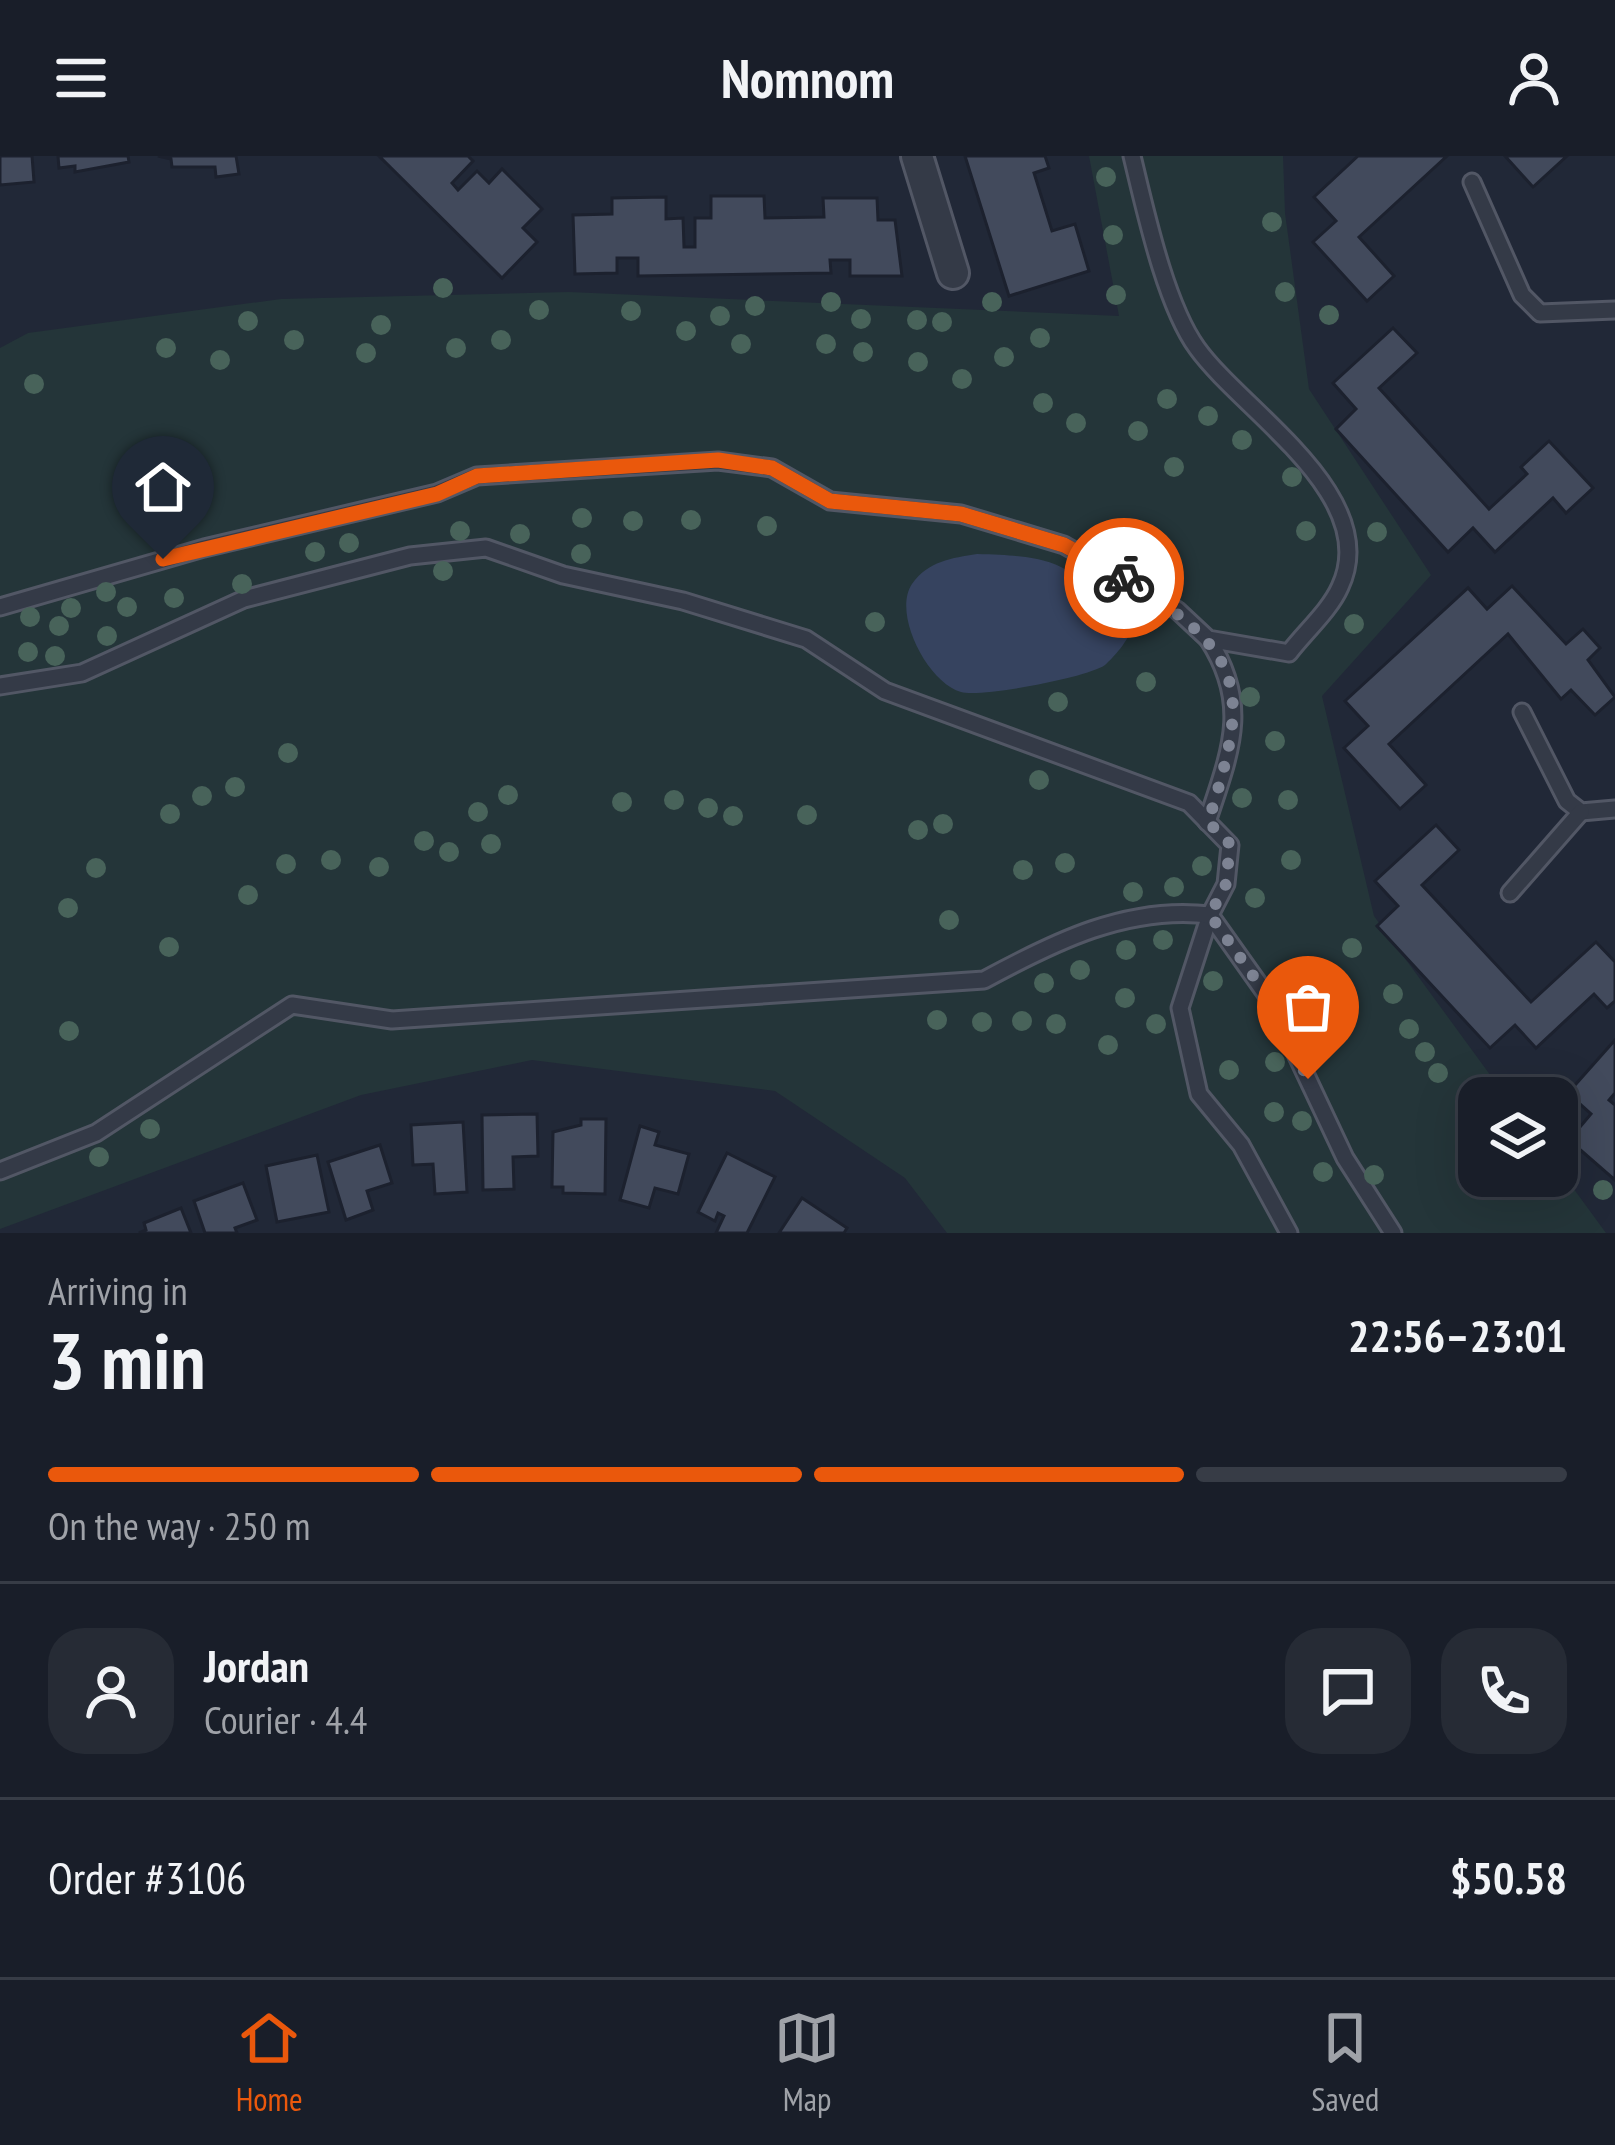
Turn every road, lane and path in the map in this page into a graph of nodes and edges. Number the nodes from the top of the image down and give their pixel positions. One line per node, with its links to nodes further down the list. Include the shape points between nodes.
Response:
1 (917, 156): 4 (street)
2 (1132, 156): 7 (lane, via 1151,236 1196,347 1314,472 1350,536 1341,587 1289,653)
3 (1472, 182): 5 (lane, via 1522,295 1540,313)
4 (953, 273)
5 (1615, 310)
6 (0, 607): 7 (lane, via 204,548 437,494 477,476 718,460 772,468 830,501 961,514 1064,545 1177,610)
7 (1208, 638): 12 (lane, via 1229,670 1235,724)
8 (0, 686): 12 (lane, via 82,673 244,598 410,556 486,548 806,639 885,691 1109,770 1189,803)
9 (1522, 712): 11 (lane, via 1567,801)
10 (1615, 809): 11 (lane)
11 (1581, 812): 13 (lane)
12 (1208, 822): 14 (lane, via 1230,844 1226,884)
13 (1510, 893)
14 (1210, 915): 15 (lane, via 1172,910 1064,937 984,980 392,1020 292,1006 96,1132); 16 (lane, via 1180,1008 1199,1094 1241,1145); 17 (lane, via 1271,1001 1345,1158)
15 (0, 1171)
16 (1289, 1233)
17 (1393, 1233)

